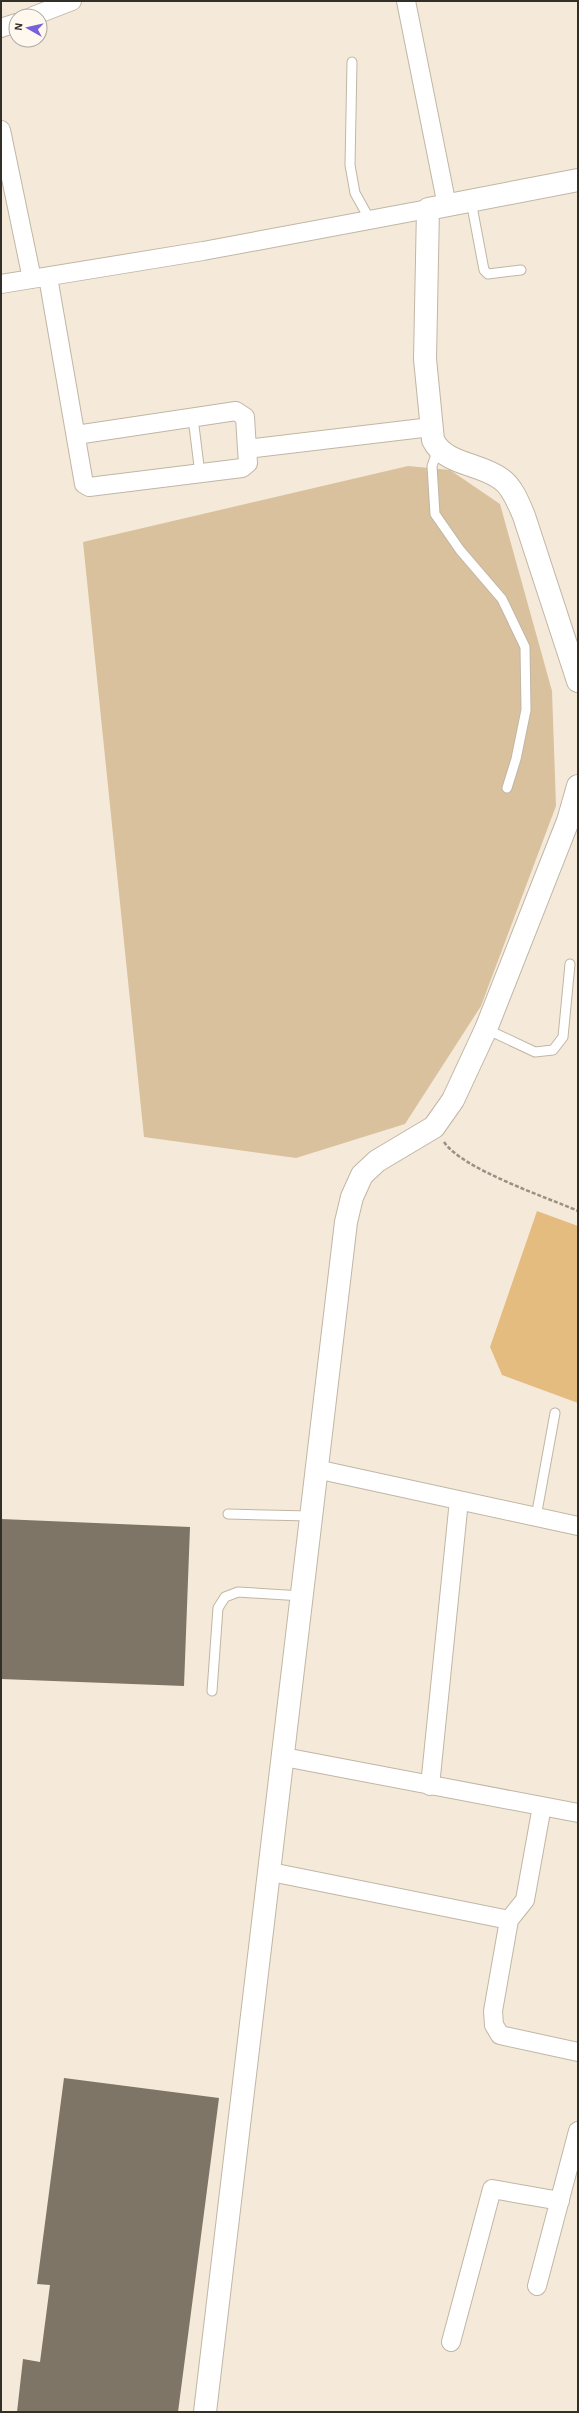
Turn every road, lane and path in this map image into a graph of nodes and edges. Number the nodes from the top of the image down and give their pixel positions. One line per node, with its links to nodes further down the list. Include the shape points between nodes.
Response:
1 (72, 1): 3 (street)
2 (406, 1): 8 (street)
3 (48, 10)
4 (352, 62): 9 (lane, via 350,170 355,193)
5 (1, 130): 11 (street)
6 (578, 180): 7 (street)
7 (471, 201): 8 (street); 10 (lane, via 484,270 488,274)
8 (438, 208): 9 (street); 14 (street, via 425,359)
9 (370, 220): 11 (street)
10 (521, 270)
11 (40, 278): 12 (street); 15 (street)
12 (1, 284)
13 (193, 418): 15 (street); 17 (street, via 236,411 241,413 245,417); 18 (lane)
14 (430, 426): 16 (street); 17 (street)
15 (76, 435): 18 (street, via 84,484 89,487)
16 (438, 449): 19 (street, via 502,479 514,494 524,516); 21 (lane, via 432,466 435,514 460,550 502,600 525,647 526,710)
17 (247, 450): 18 (street, via 248,463 242,468)
18 (200, 474)
19 (578, 681)
20 (578, 786): 23 (street, via 568,821)
21 (507, 788)
22 (570, 964): 23 (lane, via 563,1037 553,1050 535,1052)
23 (486, 1029): 24 (street, via 454,1100)
24 (434, 1127): 25 (path, via 449,1149 473,1166); 27 (street, via 377,1161 362,1175 352,1197 346,1222)
25 (578, 1211)
26 (555, 1412): 31 (lane)
27 (316, 1469): 28 (street); 30 (street)
28 (459, 1500): 31 (street); 36 (street)
29 (228, 1514): 30 (lane)
30 (310, 1516): 33 (street)
31 (536, 1517): 32 (street)
32 (578, 1526)
33 (302, 1596): 34 (lane, via 238,1592 225,1597 218,1608); 35 (street)
34 (212, 1691)
35 (284, 1757): 36 (street); 39 (street)
36 (430, 1786): 37 (street)
37 (542, 1806): 38 (street); 40 (street, via 525,1900)
38 (578, 1813)
39 (271, 1872): 40 (street); 46 (street)
40 (509, 1920): 41 (street, via 493,2011 494,2025 500,2035)
41 (578, 2052)
42 (578, 2131): 43 (street)
43 (560, 2201): 44 (street); 45 (street, via 492,2189)
44 (537, 2286)
45 (451, 2342)
46 (205, 2412)

